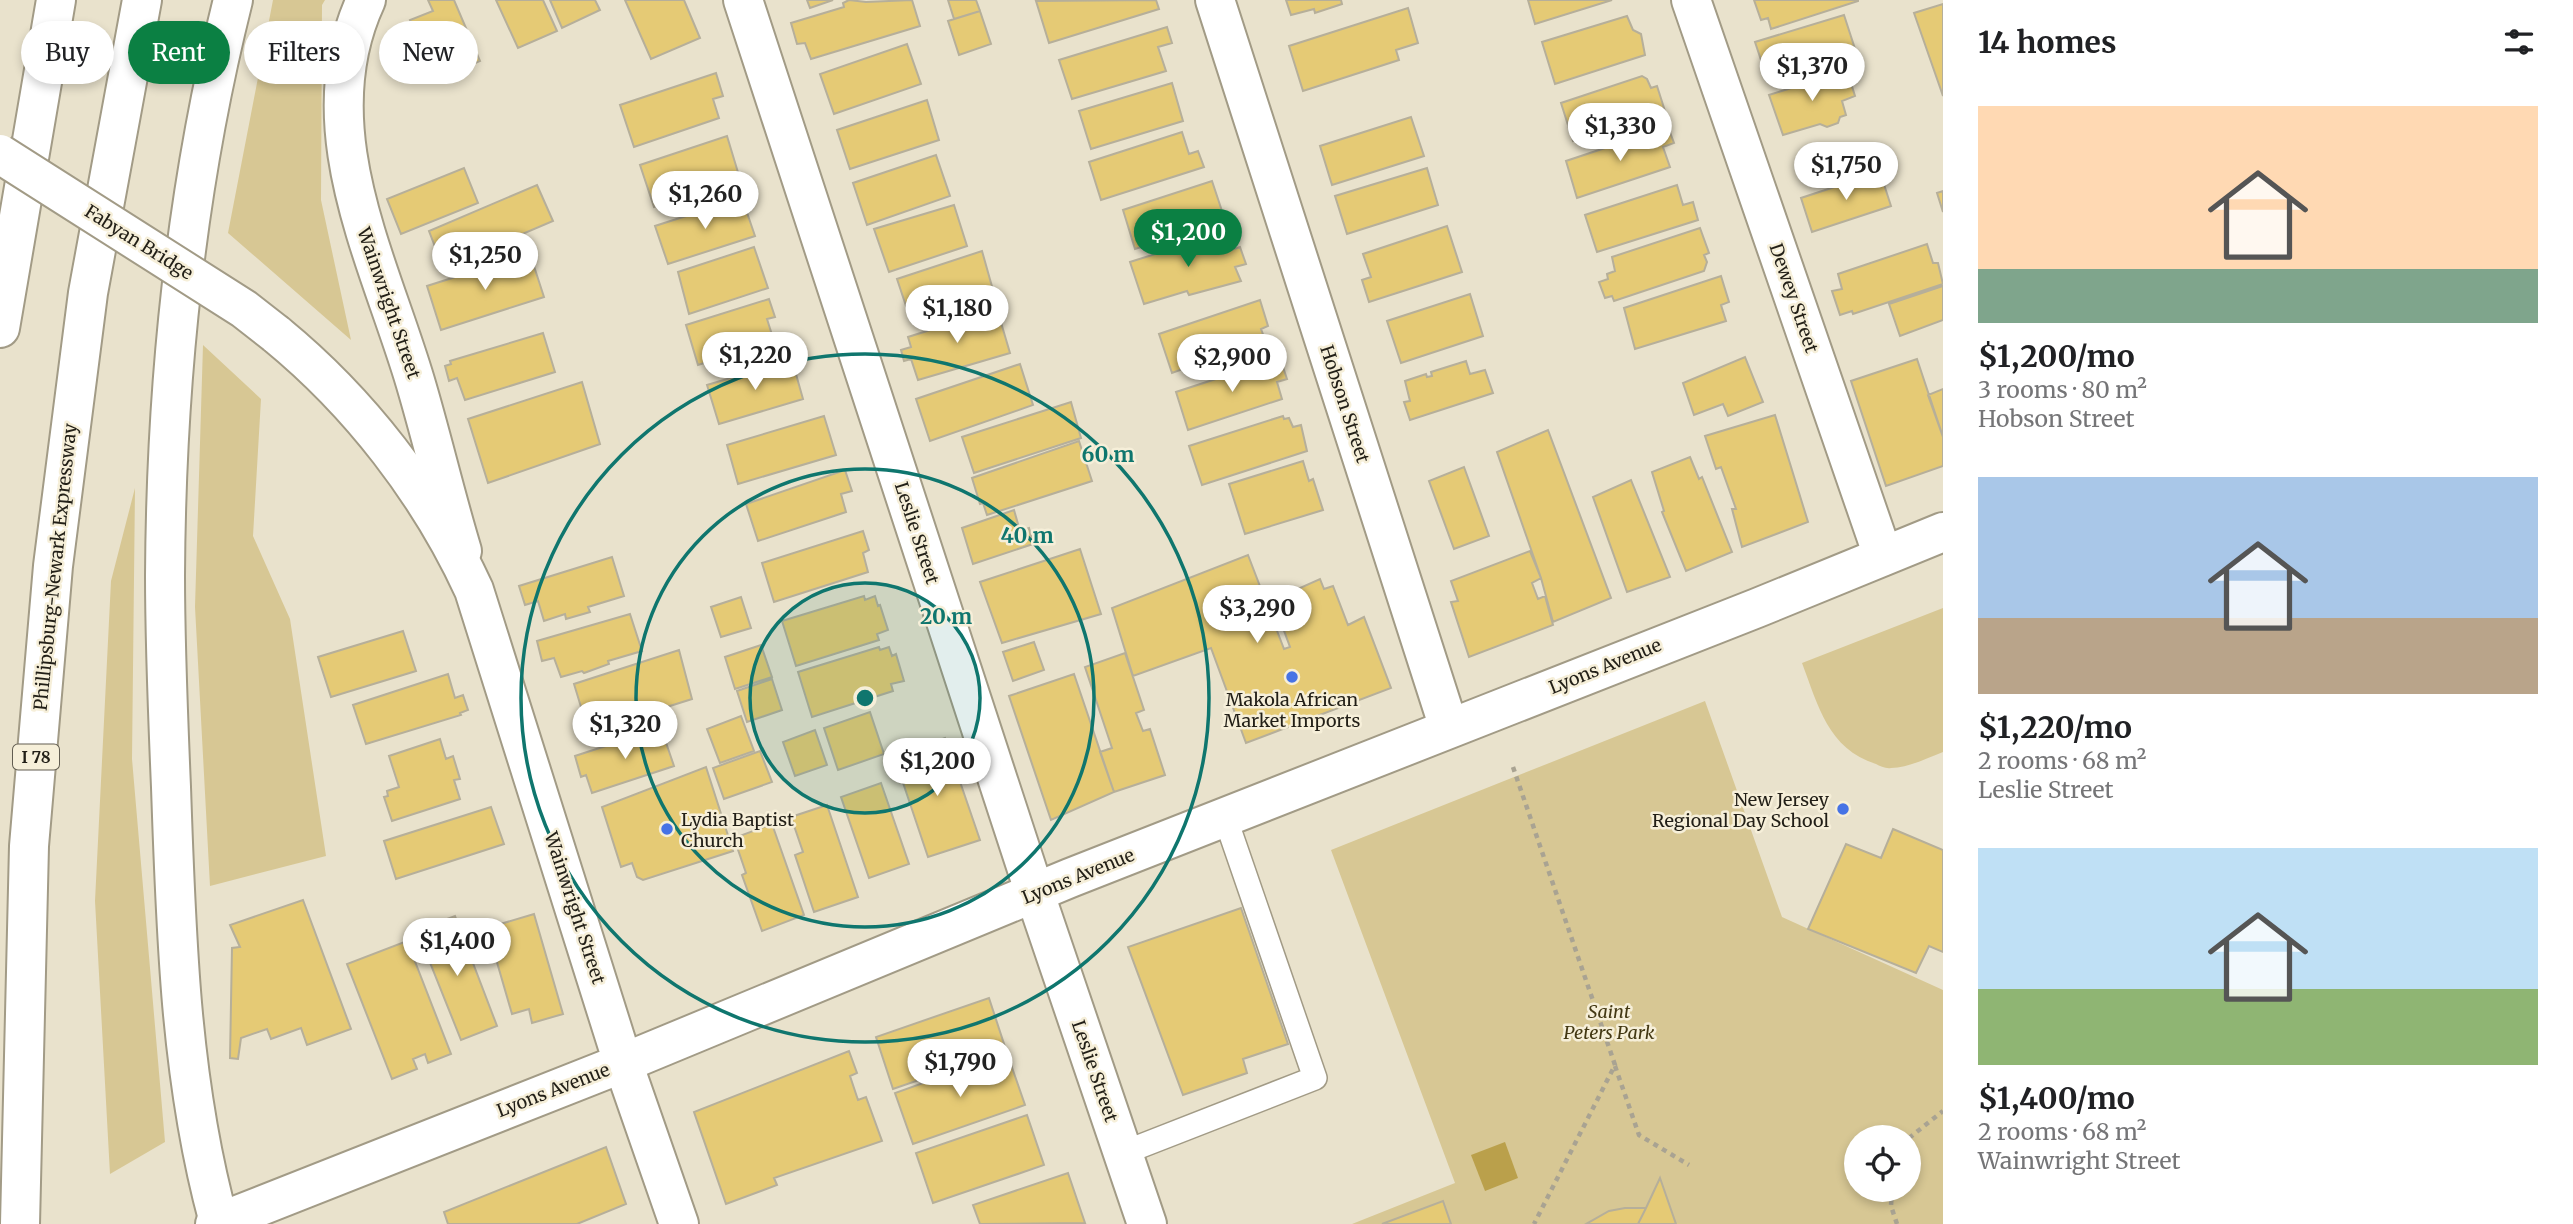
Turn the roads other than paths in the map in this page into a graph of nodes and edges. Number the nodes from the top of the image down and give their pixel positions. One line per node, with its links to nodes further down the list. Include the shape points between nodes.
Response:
1 (56, 0): 9 (main road)
2 (142, 0): 20 (main road, Phillipsburg-Newark Expressway / I 78, via 88,293 53,566 29,846)
3 (233, 0): 19 (main road, via 209,112 186,259 171,411 165,573 172,841 188,1065)
4 (743, 0): 16 (main road, Leslie Street)
5 (1215, 0): 14 (main road, Hobson Street)
6 (1691, 0): 12 (main road, Dewey Street)
7 (363, 6): 13 (main road, Wainwright Street, via 352,40 345,94 352,186 415,380)
8 (0, 154): 10 (main road, Fabyan Bridge, bridge, via 244,309)
9 (0, 328)
10 (275, 334): 13 (main road, Wainwright Street, via 323,377 380,440 424,500)
11 (1943, 532): 12 (main road, Lyons Avenue)
12 (1883, 556): 14 (main road, Lyons Avenue)
13 (474, 590): 17 (main road, Wainwright Street)
14 (1449, 728): 15 (main road, Lyons Avenue)
15 (1225, 817): 16 (main road, Lyons Avenue); 18 (lane, via 1315,1078)
16 (1035, 892): 17 (main road, Lyons Avenue); 18 (main road, Leslie Street)
17 (623, 1063): 19 (main road, Lyons Avenue); 21 (main road, Wainwright Street)
18 (1123, 1153): 22 (main road, Leslie Street)
19 (218, 1223)
20 (20, 1224)
21 (679, 1224)
22 (1147, 1224)

